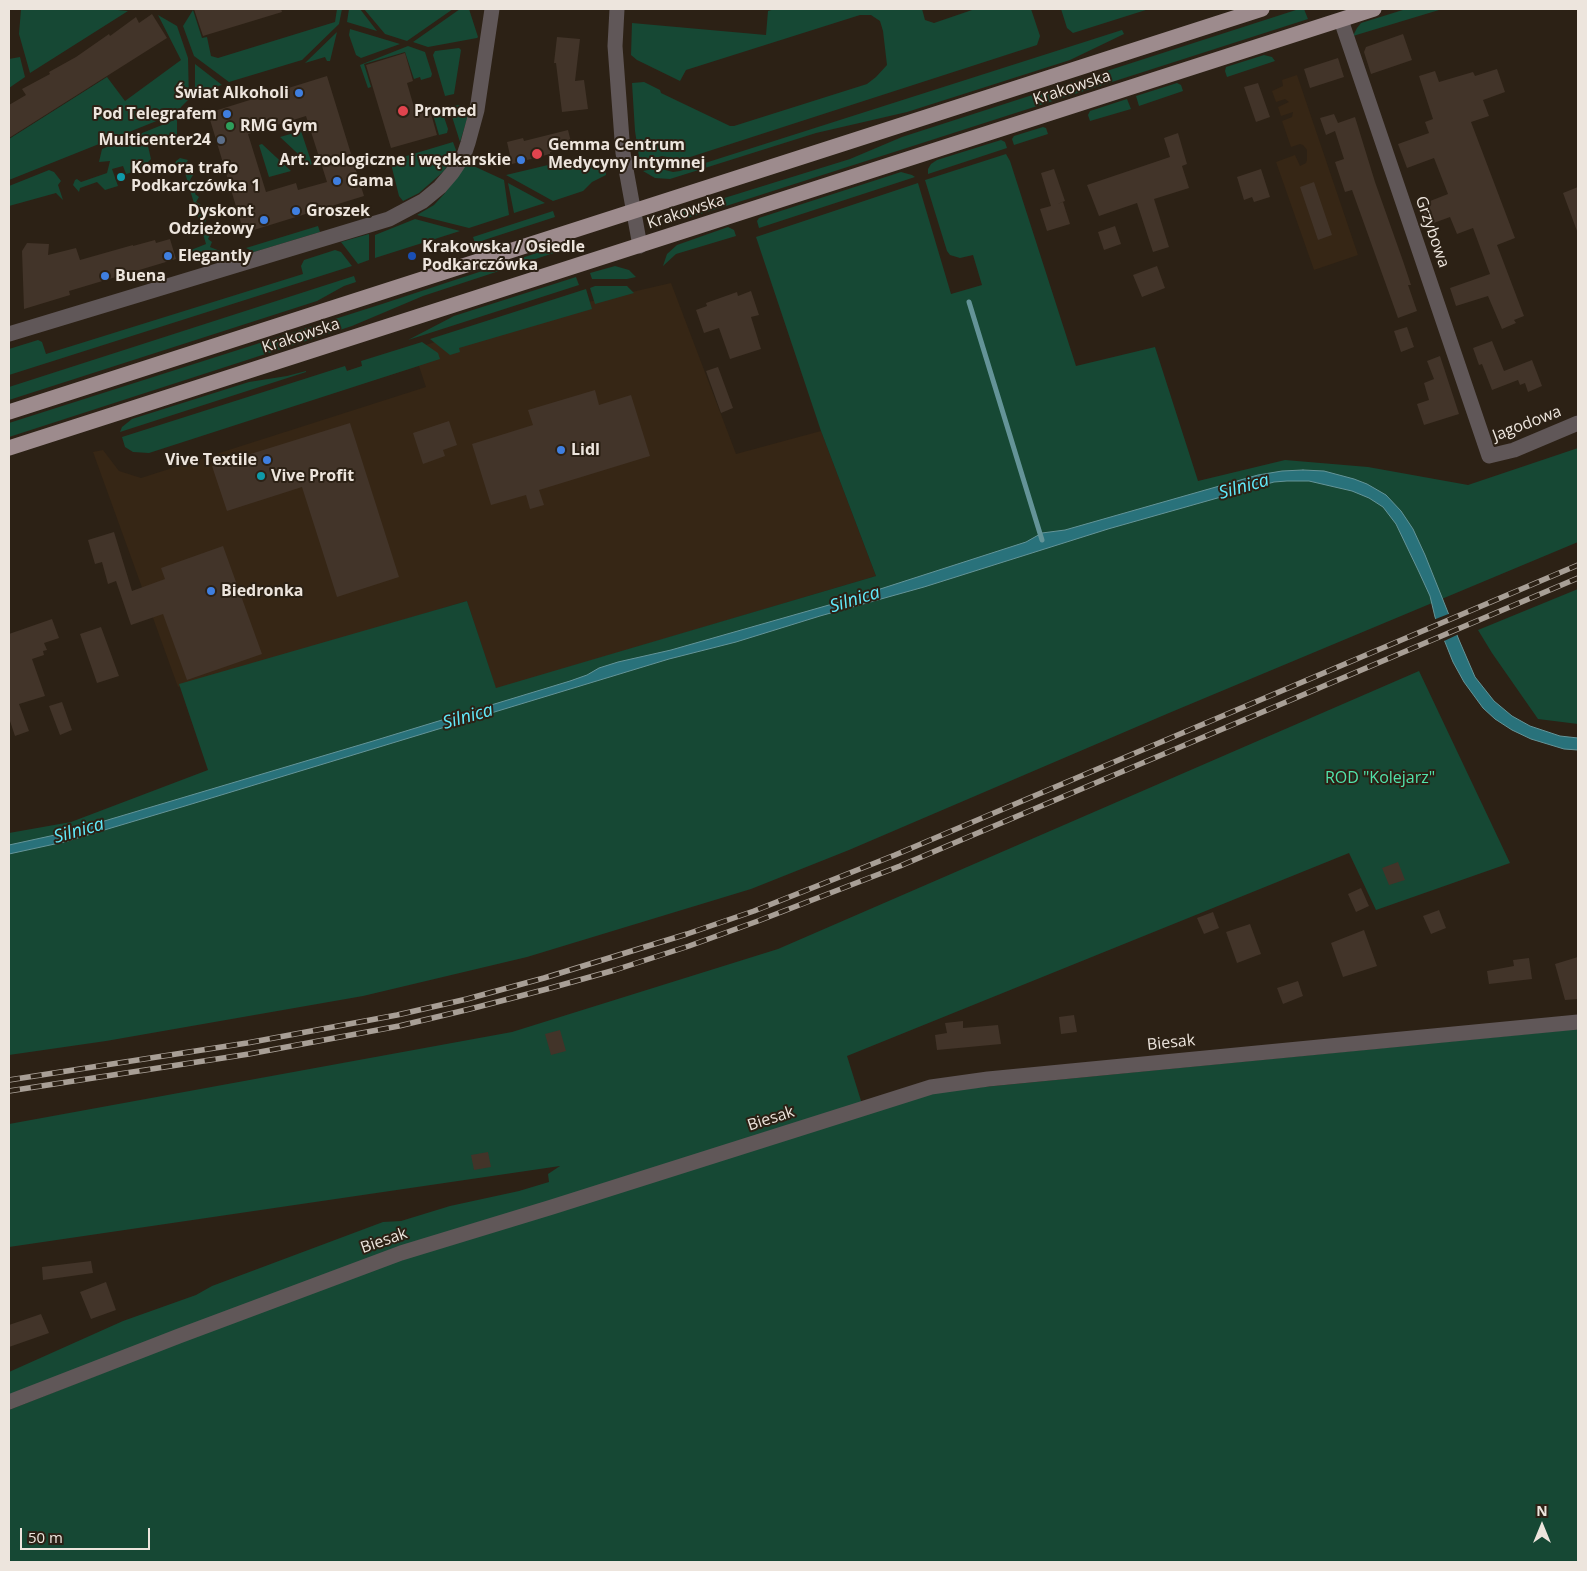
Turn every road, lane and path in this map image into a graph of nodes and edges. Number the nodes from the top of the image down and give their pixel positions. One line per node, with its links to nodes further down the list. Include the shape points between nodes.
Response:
1 (492, 9): 8 (street, via 477,110 464,155 440,187 423,201 389,219)
2 (617, 9): 6 (street, via 618,94 624,167)
3 (1262, 9): 6 (main road, Krakowska)
4 (1374, 9): 5 (main road, Krakowska)
5 (1341, 20): 7 (main road, Krakowska); 12 (street, Grzybowa)
6 (633, 210): 7 (street); 9 (main road, Krakowska)
7 (640, 246): 11 (main road, Krakowska)
8 (9, 334)
9 (9, 412)
10 (1578, 423): 12 (street, Jagodowa, via 1514,450)
11 (9, 448)
12 (1489, 456)
13 (1578, 1022): 14 (street, Biesak, via 931,1087 401,1253)
14 (9, 1402)

